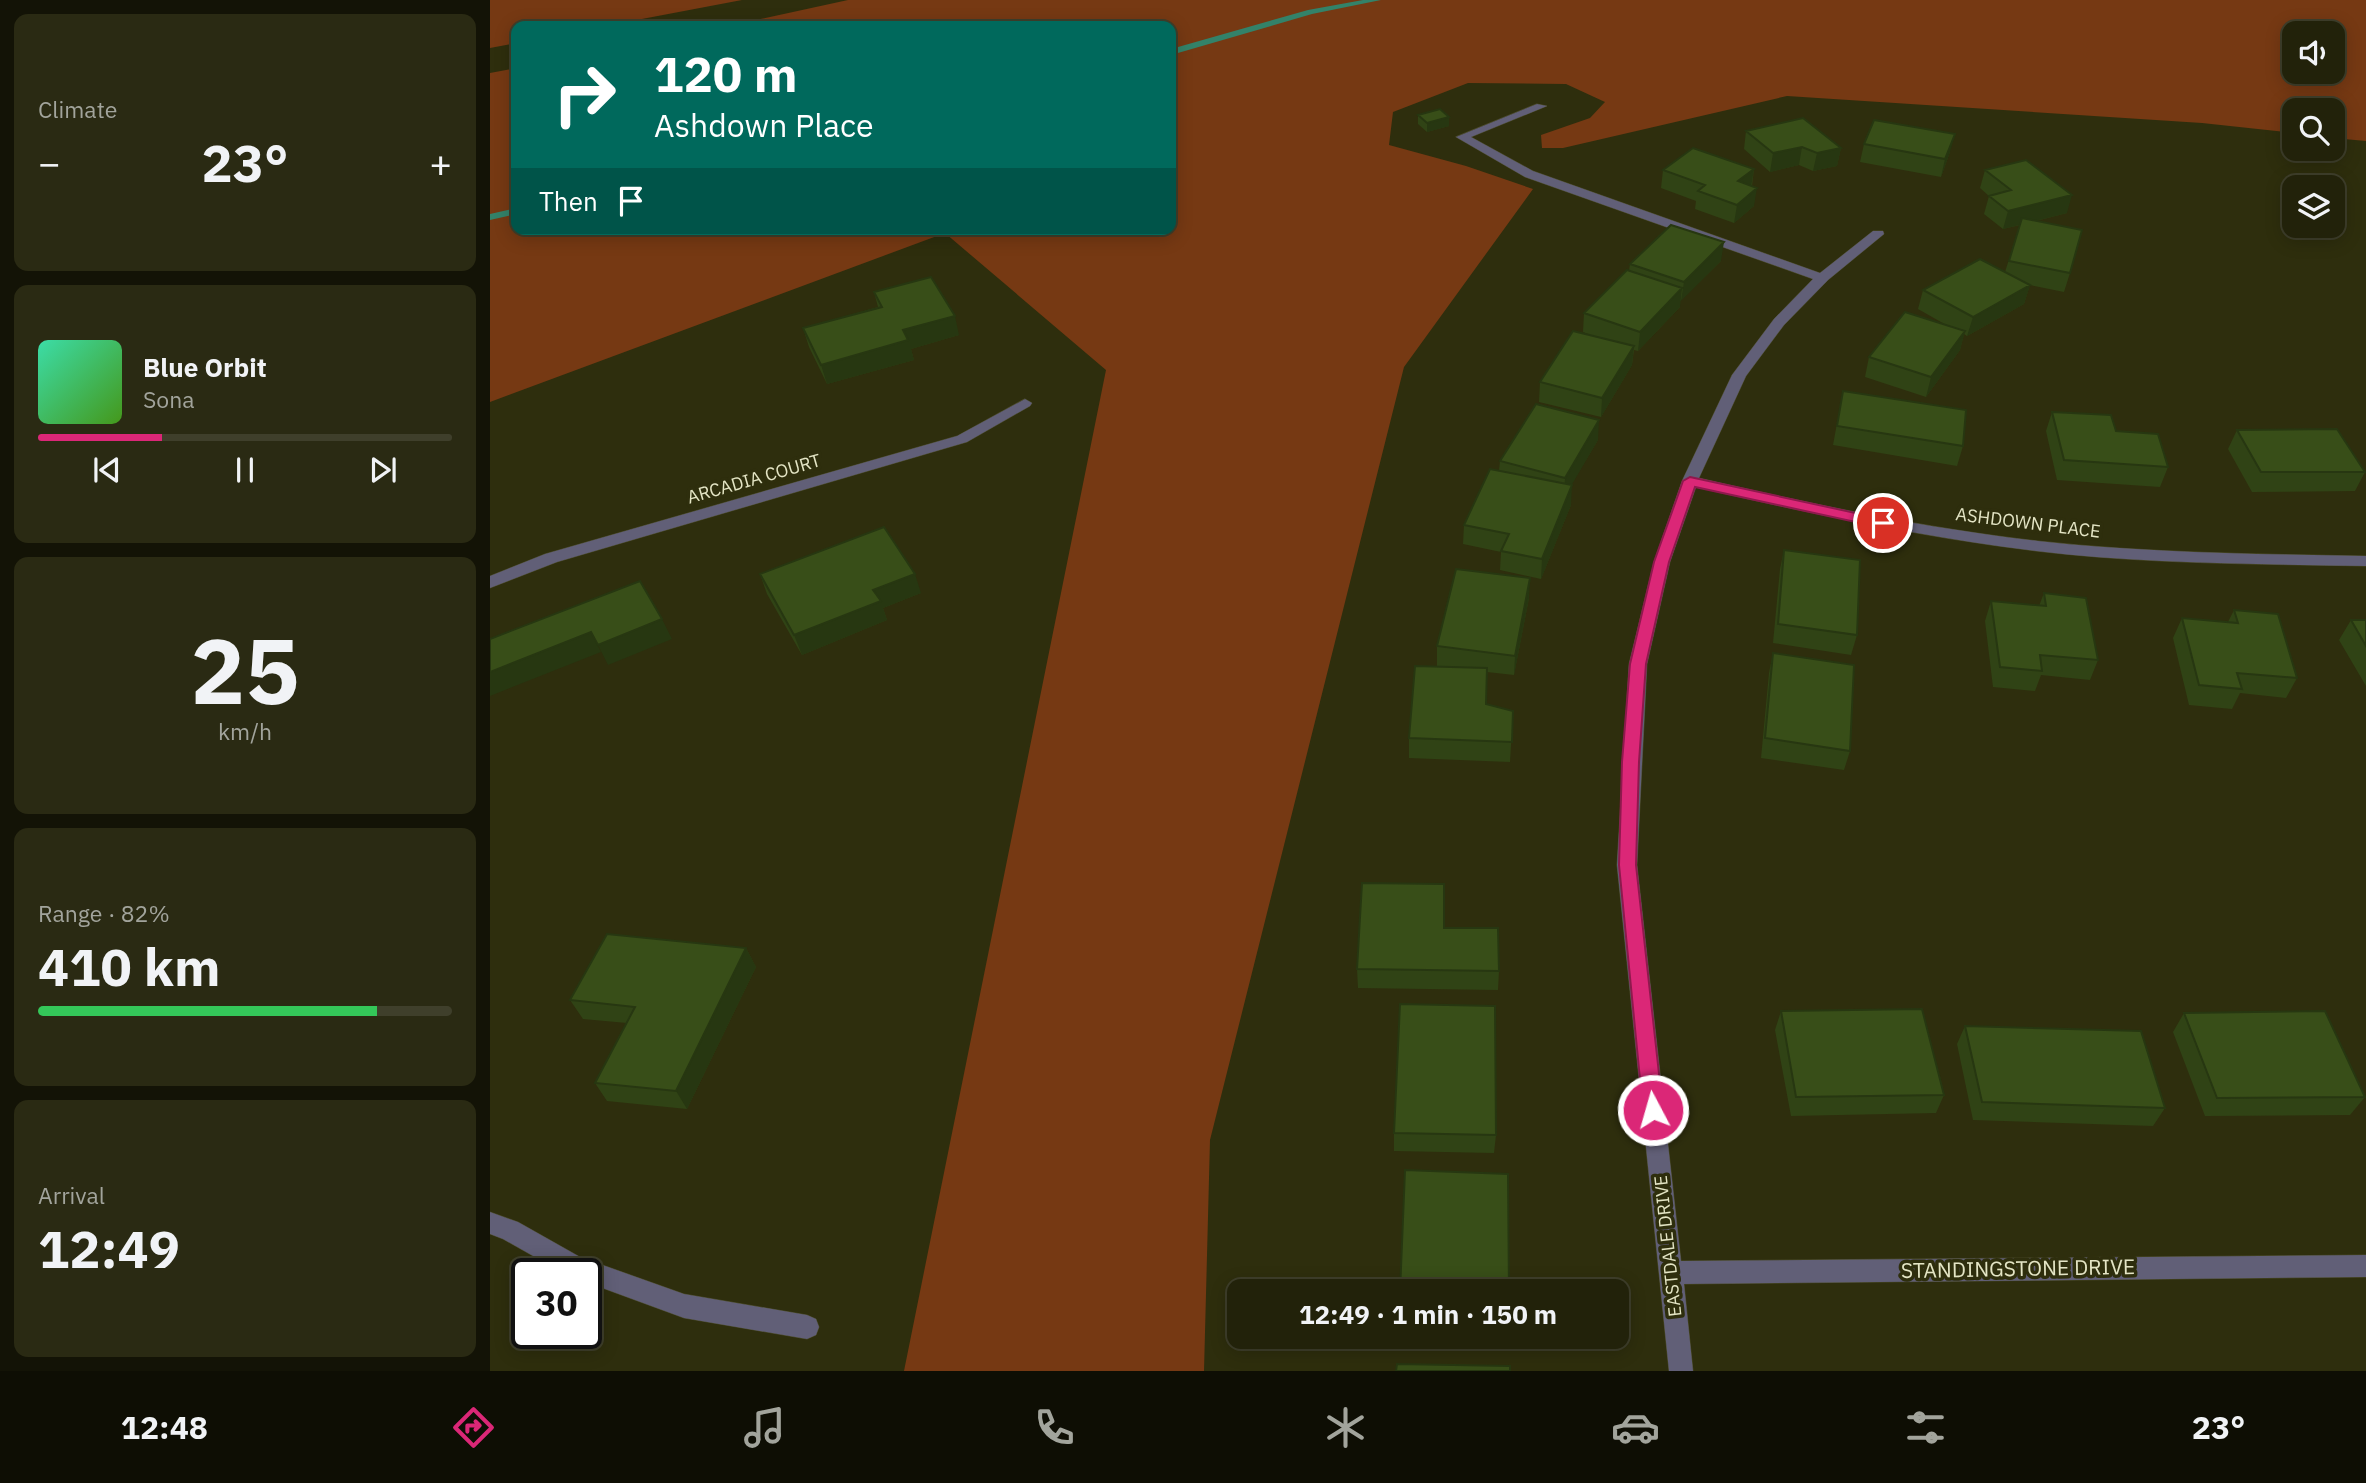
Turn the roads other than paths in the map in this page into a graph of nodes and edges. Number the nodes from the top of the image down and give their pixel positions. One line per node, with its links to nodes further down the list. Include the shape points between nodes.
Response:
1 (1541, 106): 3 (street, via 1462,137 1529,174)
2 (1878, 234): 3 (street, EASTDALE DRIVE)
3 (1822, 278): 5 (street, EASTDALE DRIVE, via 1779,322 1739,375)
4 (1024, 403): 7 (street, ARCADIA COURT, via 962,439 551,558)
5 (1690, 481): 6 (street, ASHDOWN PLACE, via 1910,528 2038,545 2150,555); 10 (street, EASTDALE DRIVE, via 1662,562 1638,664 1627,865)
6 (2366, 561)
7 (490, 582)
8 (490, 1223): 11 (street, via 573,1266 684,1306)
9 (2366, 1266): 10 (street, STANDINGSTONE DRIVE)
10 (1671, 1273): 12 (street, EASTDALE DRIVE)
11 (807, 1327)
12 (1681, 1371)

